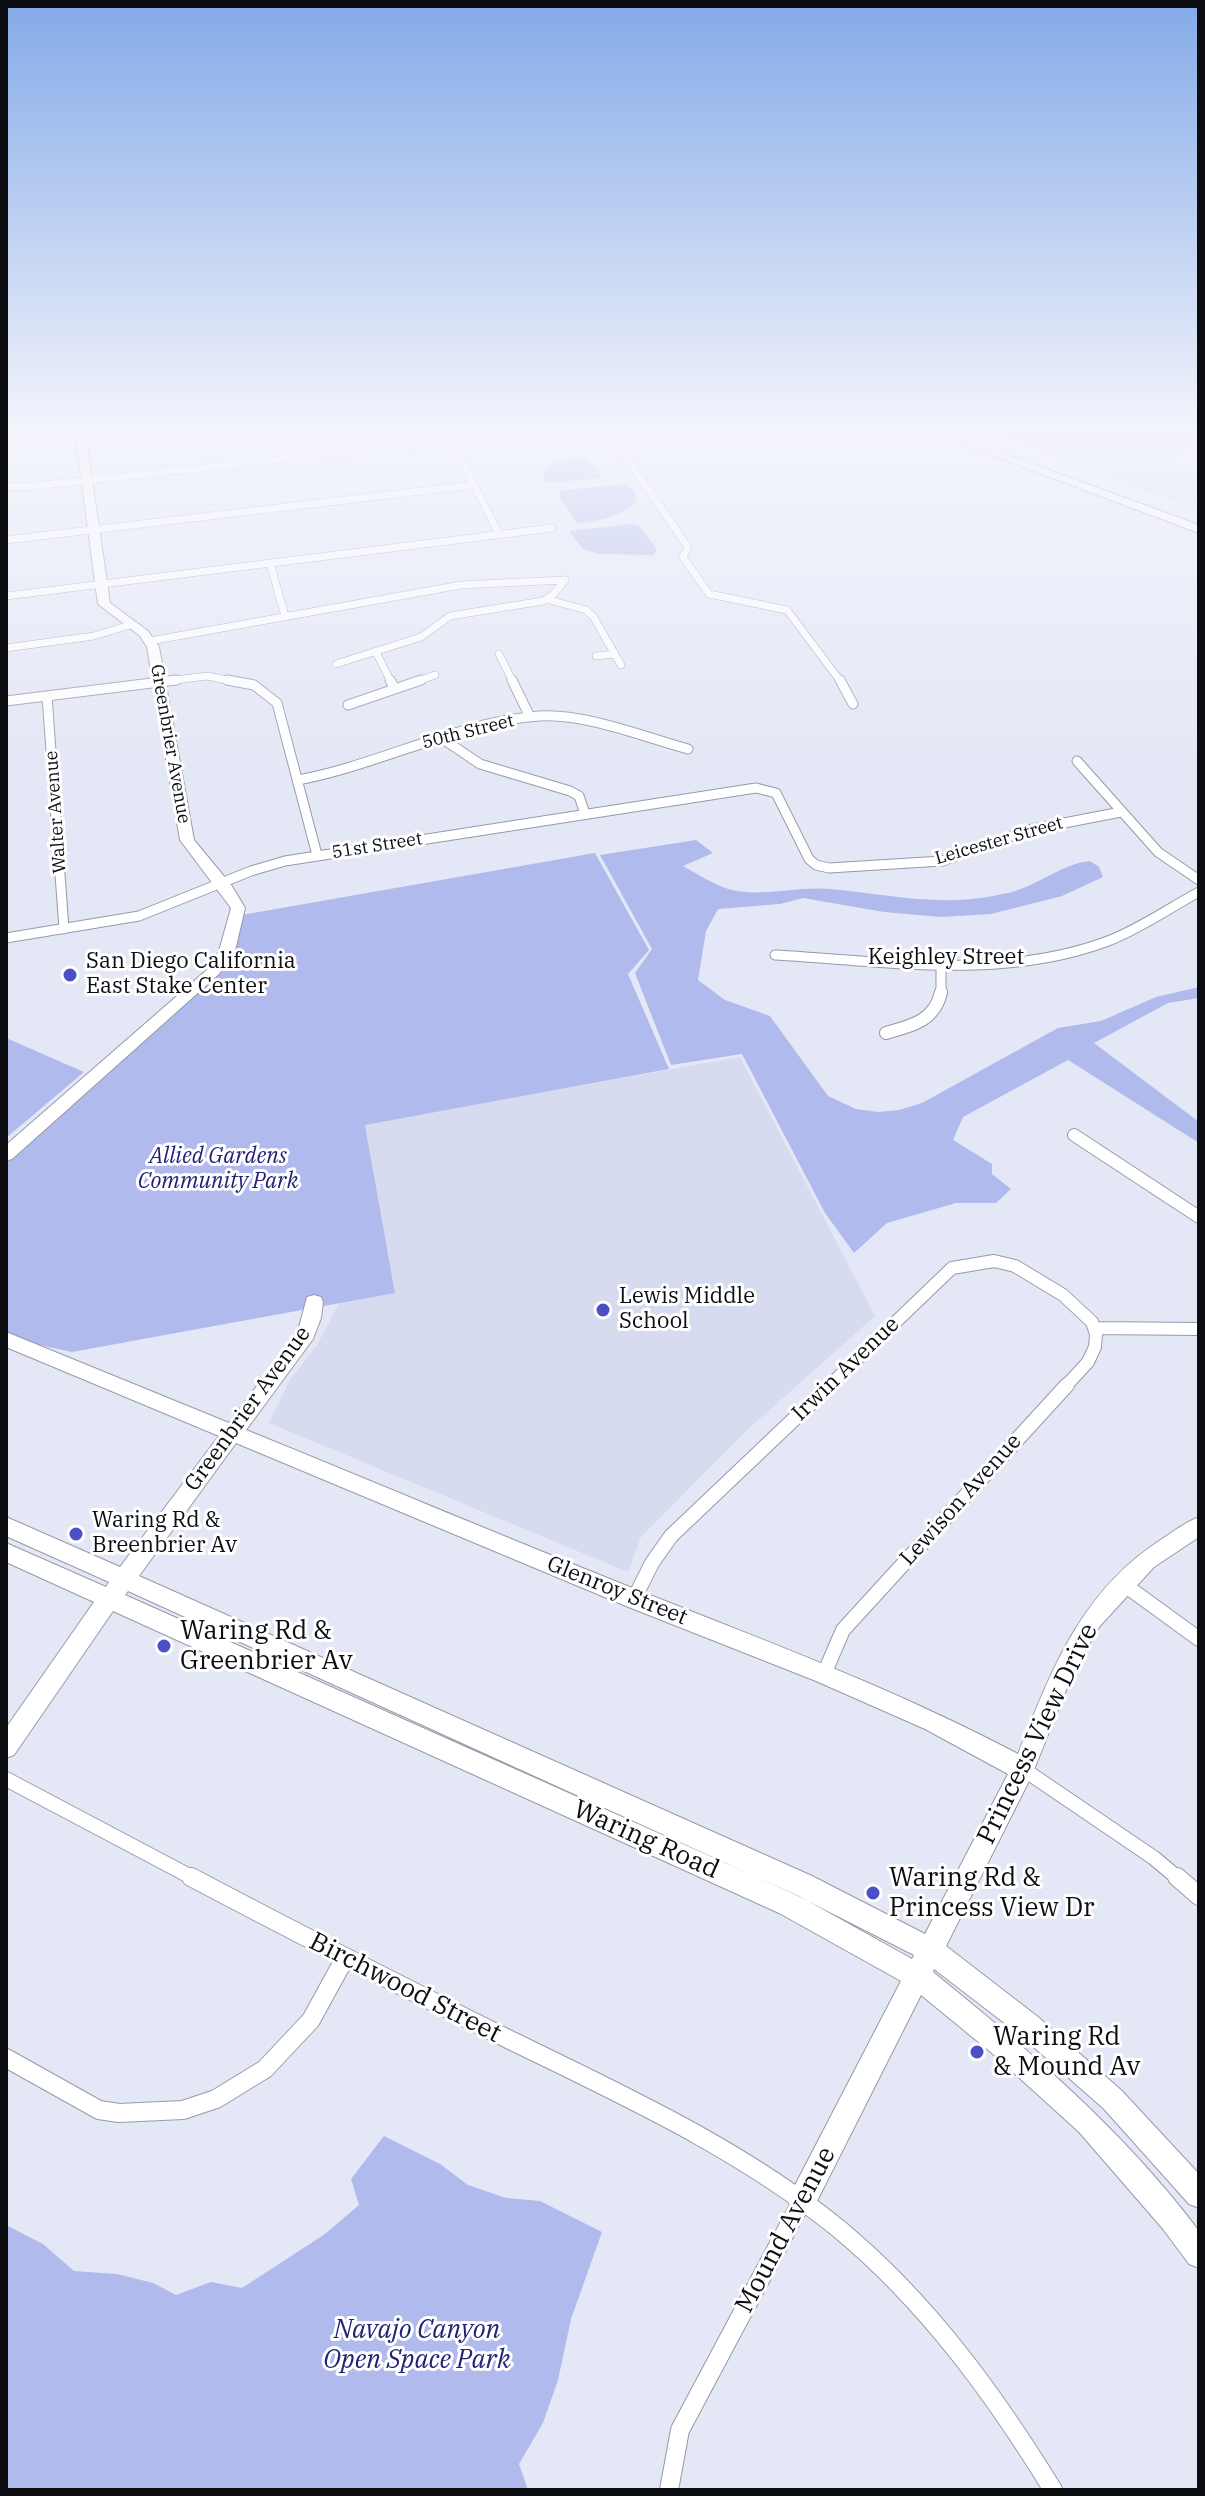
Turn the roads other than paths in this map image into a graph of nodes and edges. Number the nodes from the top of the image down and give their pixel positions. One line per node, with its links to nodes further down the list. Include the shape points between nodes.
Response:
1 (96, 548): 5 (street, Greenbrier Avenue)
2 (385, 548): 4 (street)
3 (687, 548): 23 (street, via 683,557 709,594 793,614 799,631 846,687)
4 (270, 563): 5 (street); 8 (street)
5 (101, 585): 6 (street); 9 (street, Greenbrier Avenue, via 104,604)
6 (6, 596)
7 (546, 599): 8 (street, via 565,580 461,585); 12 (street, via 450,616 421,637); 14 (street, via 586,610)
8 (285, 616): 10 (street)
9 (130, 625): 10 (street, Greenbrier Avenue); 11 (street, via 94,636)
10 (150, 641): 19 (street, Greenbrier Avenue)
11 (6, 648)
12 (376, 652): 16 (street); 20 (street)
13 (499, 654): 25 (street)
14 (615, 654): 15 (street); 17 (street)
15 (596, 656)
16 (336, 664)
17 (621, 665)
18 (435, 675): 20 (street)
19 (160, 680): 21 (street); 29 (street, via 216,676 267,693 277,703); 35 (street, Greenbrier Avenue, via 187,840 202,866)
20 (395, 689): 24 (street)
21 (47, 696): 22 (street); 37 (street, Walter Avenue)
22 (6, 701)
23 (853, 704)
24 (348, 705)
25 (530, 717): 26 (street, 50th Street); 27 (street, 50th Street, via 560,716)
26 (440, 737): 29 (street, 50th Street, via 340,772); 31 (street, via 480,764 570,791 579,796)
27 (688, 749)
28 (1077, 761): 30 (street)
29 (298, 780): 32 (street)
30 (1121, 812): 33 (street, Leicester Street, via 1049,824 942,861); 34 (street, via 1164,858)
31 (585, 814): 32 (street, 51st Street); 33 (street, 51st Street, via 756,788 776,793 809,859)
32 (317, 855): 35 (street, 51st Street)
33 (829, 868)
34 (1199, 880)
35 (222, 883): 37 (street, 51st Street, via 139,916); 43 (street, Greenbrier Avenue, via 238,908 227,951 214,971)
36 (1199, 892): 40 (street, Keighley Street, via 1108,941 1080,949 1003,962)
37 (64, 929): 38 (street, 51st Street)
38 (6, 938)
39 (775, 955): 40 (street, Keighley Street)
40 (941, 962): 41 (street, via 943,994 936,1009 917,1023)
41 (886, 1033)
42 (1074, 1135): 44 (street)
43 (6, 1155)
44 (1199, 1217)
45 (314, 1302): 49 (street, Greenbrier Avenue, via 306,1334)
46 (1095, 1328): 47 (street); 55 (street, Irwin Avenue, via 1077,1303 1010,1264 970,1262 952,1268 671,1536); 57 (street, Lewison Avenue, via 1096,1349 1088,1362 843,1630)
47 (1199, 1329)
48 (6, 1339): 49 (street, Glenroy Street)
49 (232, 1433): 54 (street, Greenbrier Avenue); 55 (street, Glenroy Street)
50 (6, 1526): 54 (street, Waring Road)
51 (1199, 1526): 53 (street, Princess View Drive)
52 (6, 1552): 54 (street, Waring Road)
53 (1122, 1583): 56 (street); 59 (street, Princess View Drive, via 1091,1620 1066,1663)
54 (116, 1589): 58 (street, Greenbrier Avenue); 62 (street, Waring Road, via 803,1885); 64 (street, Waring Road, via 788,1904)
55 (634, 1599): 57 (street, Glenroy Street)
56 (1199, 1639)
57 (824, 1674): 59 (street, Glenroy Street, via 933,1721)
58 (6, 1747)
59 (1023, 1769): 61 (street, Glenroy Street, via 1154,1858); 62 (street, Princess View Drive)
60 (6, 1779): 63 (street, Birchwood Street)
61 (1199, 1896)
62 (930, 1950): 64 (street, Princess View Drive); 66 (street, Waring Road, via 1113,2100)
63 (345, 1958): 65 (street, via 311,2020 265,2069 216,2099 183,2110 99,2110); 67 (street, Birchwood Street, via 715,2144)
64 (918, 1976): 67 (street, Mound Avenue); 68 (street, Waring Road, via 1088,2123)
65 (6, 2058)
66 (1199, 2194)
67 (802, 2201): 69 (street, Mound Avenue, via 680,2430); 70 (street, Birchwood Street, via 875,2262 945,2336)
68 (1199, 2254)
69 (669, 2490)
70 (1053, 2490)

